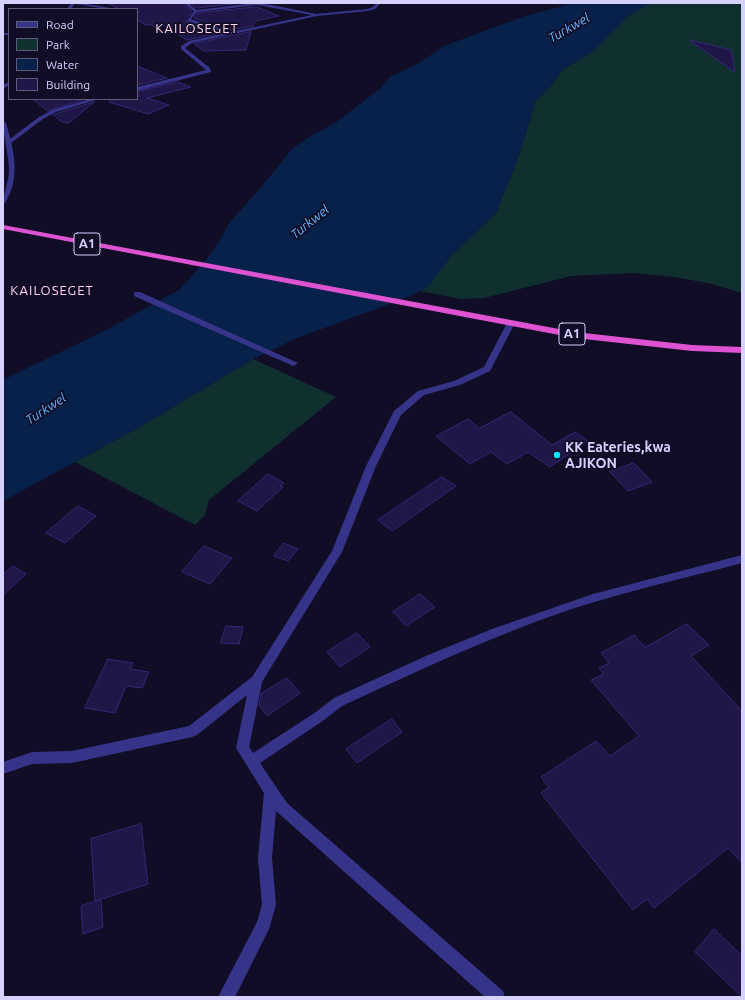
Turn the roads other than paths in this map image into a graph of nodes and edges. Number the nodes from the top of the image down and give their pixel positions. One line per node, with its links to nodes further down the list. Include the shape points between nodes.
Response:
1 (73, 3): 4 (street)
2 (189, 3): 6 (street, via 188,5)
3 (379, 3): 7 (street, via 368,10)
4 (107, 8)
5 (338, 8): 7 (street)
6 (196, 11): 8 (street, via 257,4); 9 (street, via 188,20)
7 (341, 12): 8 (street)
8 (318, 15): 9 (street)
9 (230, 33): 10 (street, via 197,40 184,46 183,48 209,71)
10 (138, 89)
11 (92, 100): 13 (street, via 54,111)
12 (3, 123): 13 (street)
13 (9, 142): 14 (street, via 12,183)
14 (3, 202)
15 (3, 227): 17 (highway, A1)
16 (137, 294): 19 (street)
17 (511, 323): 18 (highway, A1, via 575,335 692,348); 21 (street, via 487,369 457,383 421,393 397,413 371,466 337,552)
18 (742, 350)
19 (294, 363)
20 (742, 559): 22 (street, via 593,598 464,645 338,702)
21 (256, 681): 22 (street, via 242,748); 23 (street, via 192,731 72,757 32,758)
22 (251, 761): 24 (street)
23 (3, 768)
24 (271, 791): 25 (street, via 266,858 269,905 264,924); 26 (street, via 282,808)
25 (226, 997)
26 (497, 997)

